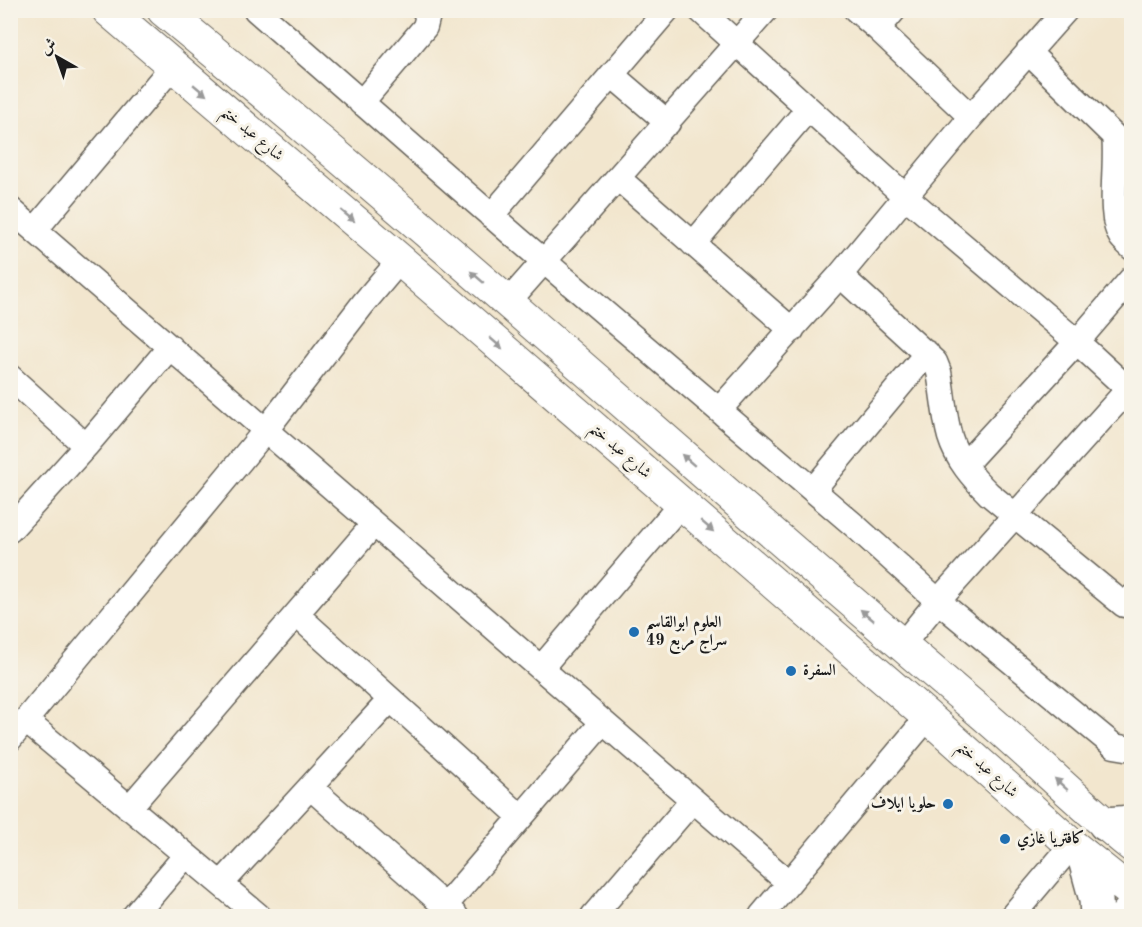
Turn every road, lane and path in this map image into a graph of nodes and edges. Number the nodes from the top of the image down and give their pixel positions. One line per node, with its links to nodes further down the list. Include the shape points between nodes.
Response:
1 (108, 10): 13 (main road, شارع عبد ختم)
2 (156, 10): 13 (main road)
3 (163, 10): 33 (main road, one-way to 3)
4 (256, 10): 18 (street)
5 (424, 10): 18 (street, via 428,15 425,27)
6 (700, 10): 14 (street)
7 (766, 10): 14 (street)
8 (856, 10): 12 (street)
9 (894, 10): 12 (street)
10 (1066, 10): 15 (street)
11 (656, 14): 17 (street)
12 (878, 29): 20 (street)
13 (135, 35): 16 (main road, شارع عبد ختم)
14 (737, 45): 19 (street); 21 (street)
15 (1028, 52): 20 (street); 28 (street, via 1114,136 1114,211 1120,236)
16 (172, 67): 26 (street); 29 (main road, شارع عبد ختم, one-way to 29)
17 (612, 75): 21 (street); 25 (street)
18 (361, 103): 25 (street)
19 (808, 109): 23 (street); 27 (street)
20 (971, 117): 23 (street)
21 (668, 123): 22 (street)
22 (619, 179): 27 (street); 30 (street)
23 (905, 196): 31 (street); 35 (street)
24 (10, 209): 26 (street)
25 (491, 216): 30 (street)
26 (35, 230): 36 (street)
27 (693, 244): 34 (street)
28 (1131, 248)
29 (400, 260): 41 (street); 45 (main road, شارع عبد ختم, one-way to 45)
30 (545, 261): 33 (street); 40 (street)
31 (840, 275): 34 (street); 37 (street)
32 (1131, 278): 35 (street)
33 (507, 303): 54 (main road, one-way to 33)
34 (792, 330): 40 (street)
35 (1077, 342): 39 (street); 43 (street)
36 (170, 347): 41 (street); 42 (street)
37 (927, 353): 43 (street, via 936,362 950,438); 44 (street)
38 (10, 377): 42 (street)
39 (1130, 387): 46 (street)
40 (719, 410): 44 (street)
41 (266, 430): 47 (street); 59 (street)
42 (86, 446): 48 (street)
43 (964, 465): 46 (street)
44 (813, 490): 51 (street)
45 (681, 504): 55 (street); 57 (main road, شارع عبد ختم, one-way to 57)
46 (1015, 514): 49 (street); 51 (street)
47 (374, 524): 52 (street); 55 (street)
48 (10, 530)
49 (1084, 573): 50 (street, via 1124,605); 53 (street)
50 (1131, 597)
51 (938, 602): 54 (street); 60 (street, via 1114,746)
52 (297, 615): 56 (street); 63 (street)
53 (1131, 616)
54 (902, 645): 65 (main road, one-way to 54)
55 (541, 668): 58 (street)
56 (390, 700): 61 (street); 64 (street)
57 (928, 717): 67 (main road, شارع عبد ختم); 69 (street)
58 (603, 722): 62 (street); 64 (street)
59 (18, 730): 63 (street)
60 (1131, 749)
61 (310, 787): 70 (street); 73 (street)
62 (693, 800): 69 (street); 76 (street)
63 (129, 808): 68 (street)
64 (521, 817): 73 (street)
65 (1118, 823): 66 (main road)
66 (1131, 846)
67 (1078, 850): 71 (main road, شارع عبد ختم); 78 (street); 79 (highway, via 1096,900)
68 (186, 855): 70 (street); 74 (street)
69 (789, 883): 77 (street)
70 (221, 884): 75 (street)
71 (1131, 893)
72 (1131, 909): 80 (highway)
73 (450, 912)
74 (134, 916)
75 (259, 916)
76 (593, 916)
77 (761, 916)
78 (1012, 916)
79 (1097, 916)
80 (1126, 916)

